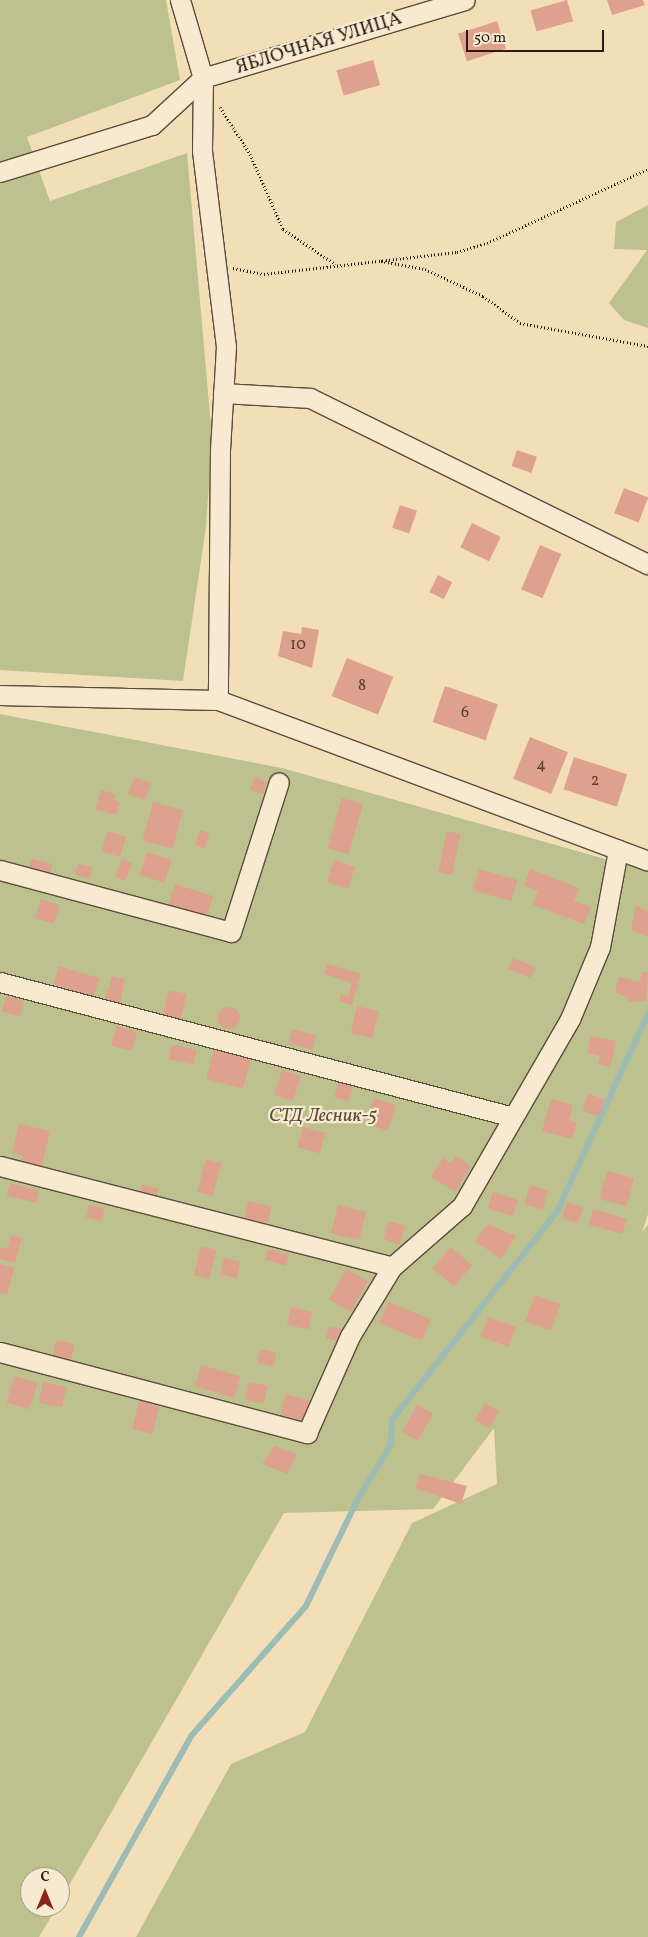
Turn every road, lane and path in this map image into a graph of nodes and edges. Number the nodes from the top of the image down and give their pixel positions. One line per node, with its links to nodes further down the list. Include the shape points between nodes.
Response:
1 (180, 0): 3 (street)
2 (465, 0): 3 (street, ЯБЛОЧНАЯ УЛИЦА)
3 (203, 83): 5 (street, via 152,125); 6 (street, via 202,151); 8 (path, via 226,113 283,229)
4 (648, 170): 7 (path, via 487,243 418,257)
5 (0, 172)
6 (217, 257): 8 (path, via 236,270 264,274); 10 (street, via 226,346)
7 (373, 260): 8 (path); 9 (path, via 425,269 483,296 520,323)
8 (336, 265)
9 (648, 346)
10 (223, 393): 11 (street, via 310,398); 13 (street)
11 (648, 564)
12 (3, 697): 13 (street)
13 (218, 700): 15 (street)
14 (278, 782): 17 (street, via 231,932)
15 (618, 850): 16 (street); 19 (street, via 600,947 570,1019)
16 (648, 861)
17 (0, 870)
18 (0, 982): 19 (street)
19 (513, 1117): 21 (street, via 462,1206)
20 (0, 1166): 21 (street)
21 (392, 1267): 22 (street, via 350,1336 307,1433)
22 (0, 1352)

